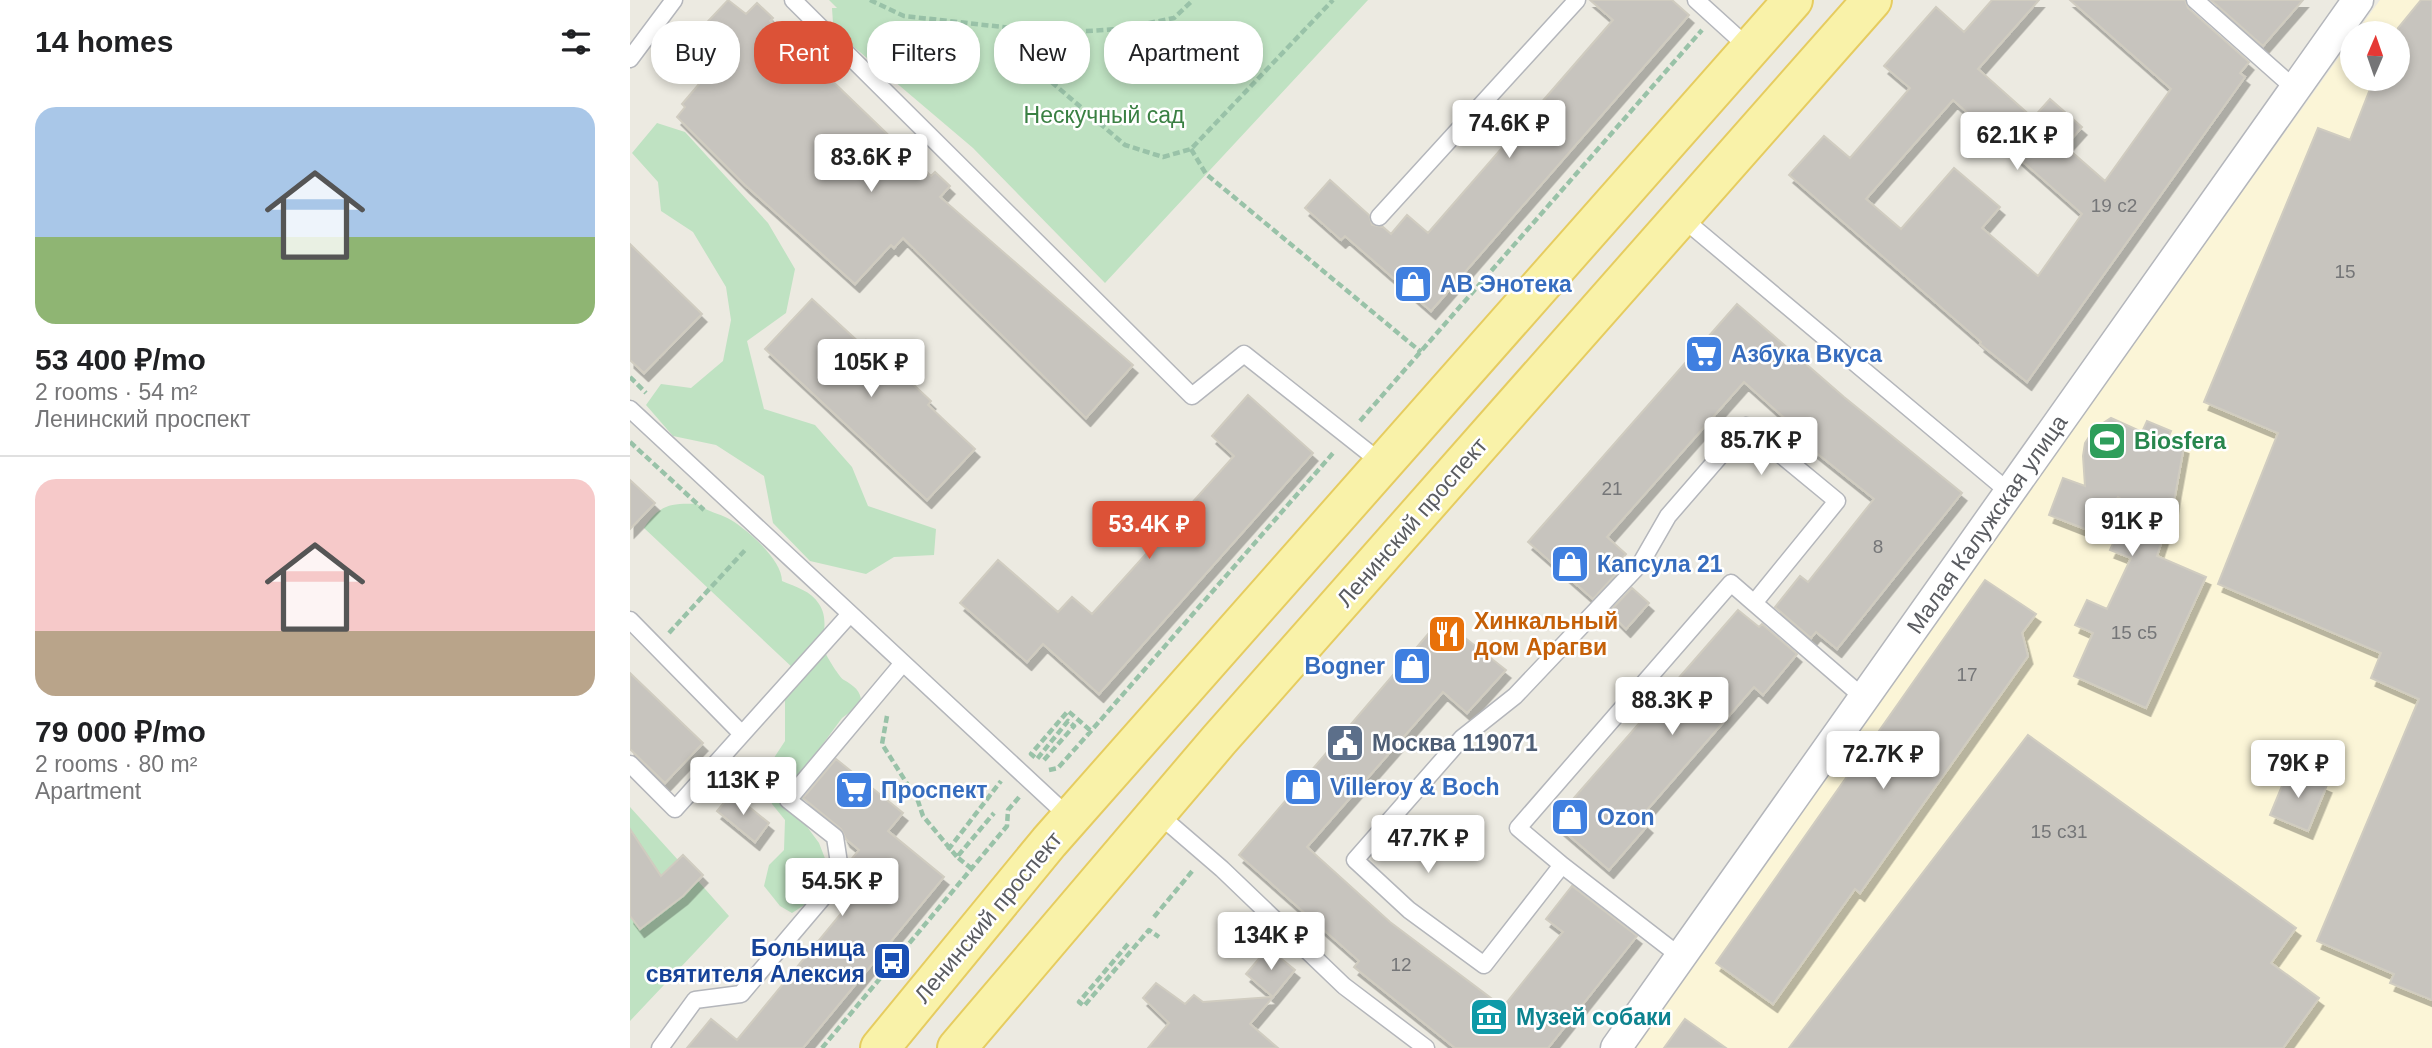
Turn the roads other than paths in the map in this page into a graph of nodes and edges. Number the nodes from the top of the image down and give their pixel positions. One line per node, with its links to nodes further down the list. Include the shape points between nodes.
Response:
1 (674, 0): 10 (lane)
2 (793, 0): 15 (lane, via 1192,396 1244,354)
3 (1577, 0): 12 (lane)
4 (1696, 0): 9 (lane)
5 (1872, 0): 13 (main road, Ленинский проспект)
6 (2195, 0): 11 (lane)
7 (2358, 0): 11 (street, Малая Калужская улица)
8 (1791, 1): 9 (main road, Ленинский проспект)
9 (1749, 49): 15 (main road, Ленинский проспект)
10 (630, 59)
11 (2293, 87): 16 (street, Малая Калужская улица)
12 (1379, 217)
13 (1681, 217): 16 (lane); 24 (main road, Ленинский проспект)
14 (630, 409): 18 (lane)
15 (1383, 464): 25 (main road, Ленинский проспект)
16 (2009, 492): 21 (street, Малая Калужская улица)
17 (1754, 603): 21 (lane); 26 (lane, via 1731,583 1518,828); 26 (lane, via 1837,501 1746,426 1668,516 1641,563 1515,696 1462,738 1356,860 1409,910 1484,965)
18 (850, 614): 20 (lane); 22 (lane)
19 (630, 620): 22 (lane)
20 (903, 663): 25 (lane); 28 (lane, via 788,800 835,837 841,876 741,994 695,1000)
21 (1864, 698): 27 (street, Малая Калужская улица)
22 (743, 734): 23 (lane, via 675,809)
23 (630, 764)
24 (1157, 813): 30 (main road, Ленинский проспект); 31 (lane, via 1344,986)
25 (1070, 818): 29 (main road, Ленинский проспект)
26 (1562, 865): 27 (lane)
27 (1681, 957): 32 (street, Малая Калужская улица)
28 (660, 1048)
29 (880, 1048)
30 (957, 1048)
31 (1426, 1048)
32 (1616, 1048)

